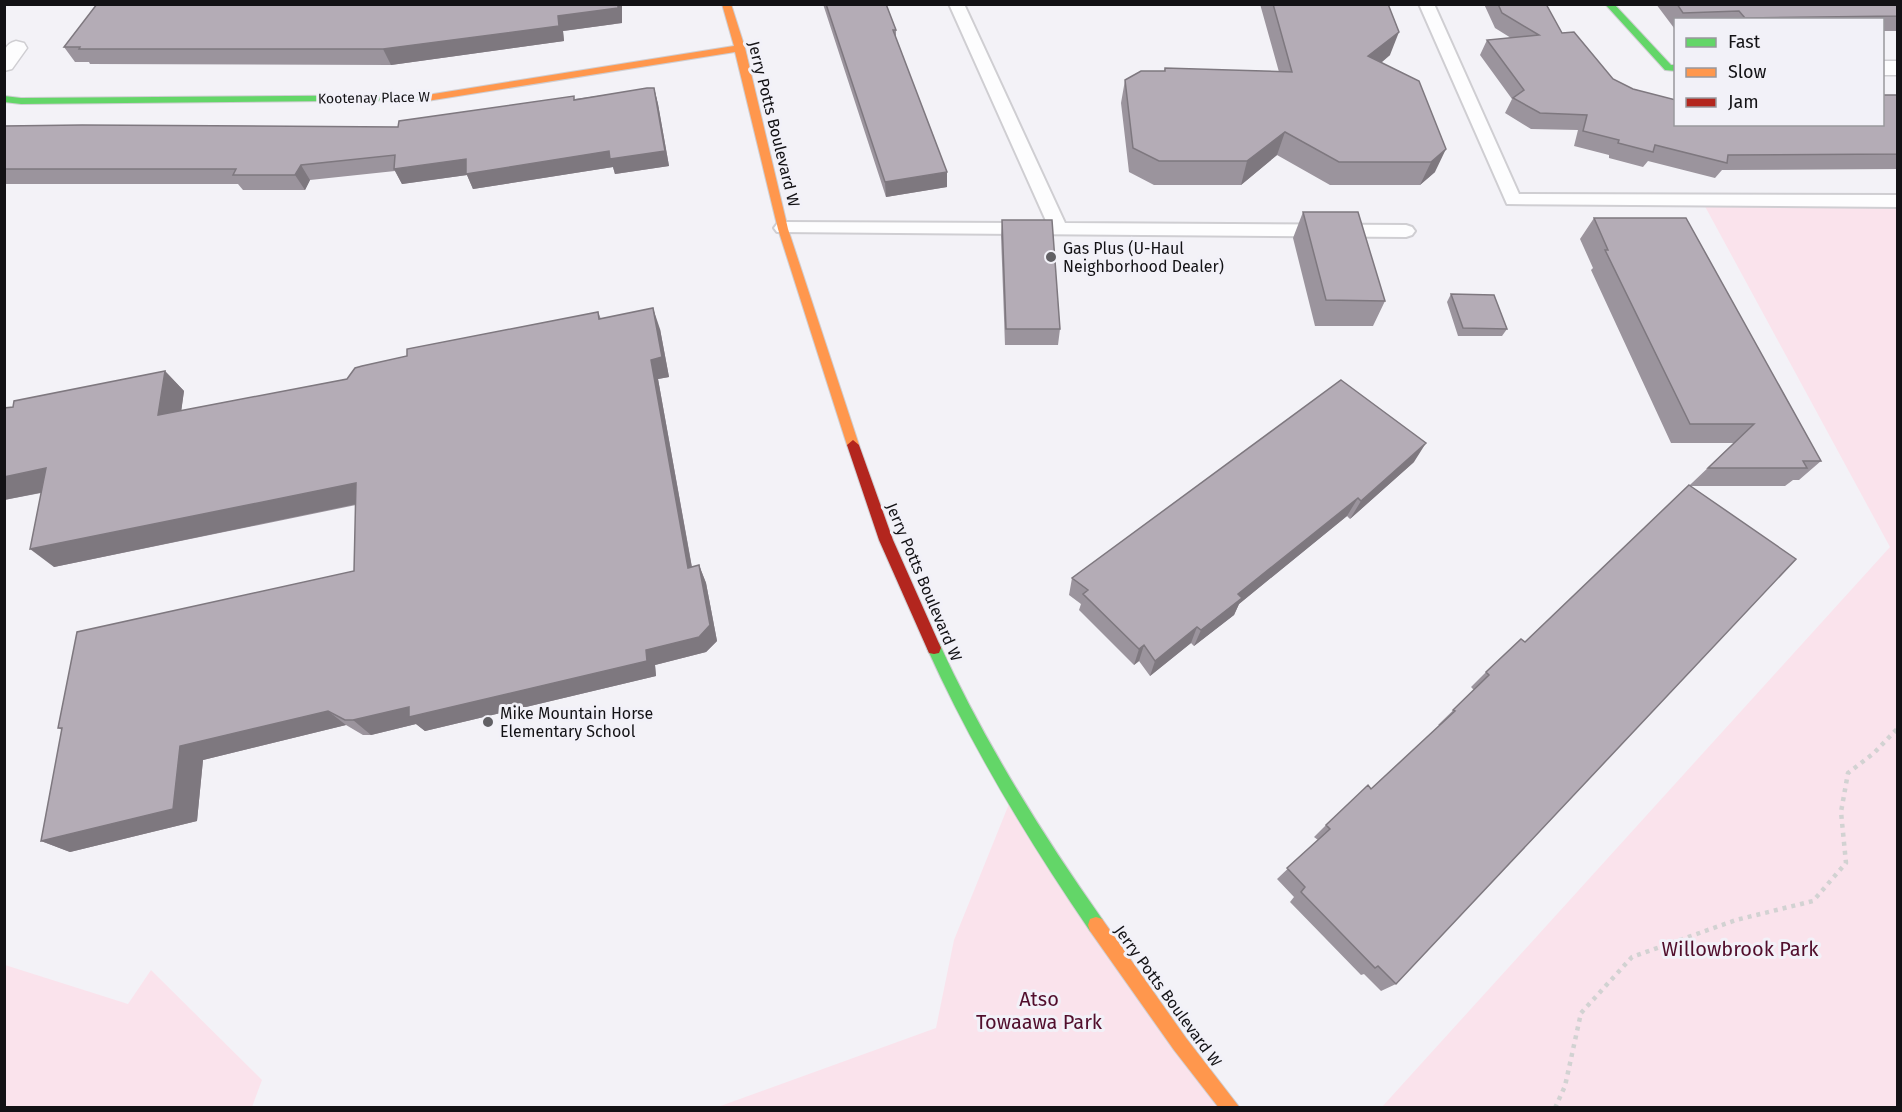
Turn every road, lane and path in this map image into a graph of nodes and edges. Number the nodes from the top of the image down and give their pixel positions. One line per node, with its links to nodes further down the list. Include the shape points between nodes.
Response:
1 (726, 4): 5 (street, Jerry Potts Boulevard W)
2 (956, 4): 10 (lane)
3 (1426, 4): 8 (lane, via 1514,200)
4 (1609, 4): 6 (street, via 1668,68)
5 (740, 48): 7 (street, Kootenay Place W, via 423,99); 9 (street, Jerry Potts Boulevard W)
6 (1674, 68)
7 (4, 99)
8 (1898, 201)
9 (783, 228): 10 (lane); 13 (street, Jerry Potts Boulevard W, via 824,362 886,540 958,703 1011,800 1056,867 1180,1044)
10 (1059, 229): 11 (lane)
11 (1406, 231)
12 (1898, 728): 14 (path, via 1848,772 1841,812 1846,863 1813,901 1736,920 1632,957 1581,1013 1565,1086)
13 (1231, 1107)
14 (1555, 1107)

